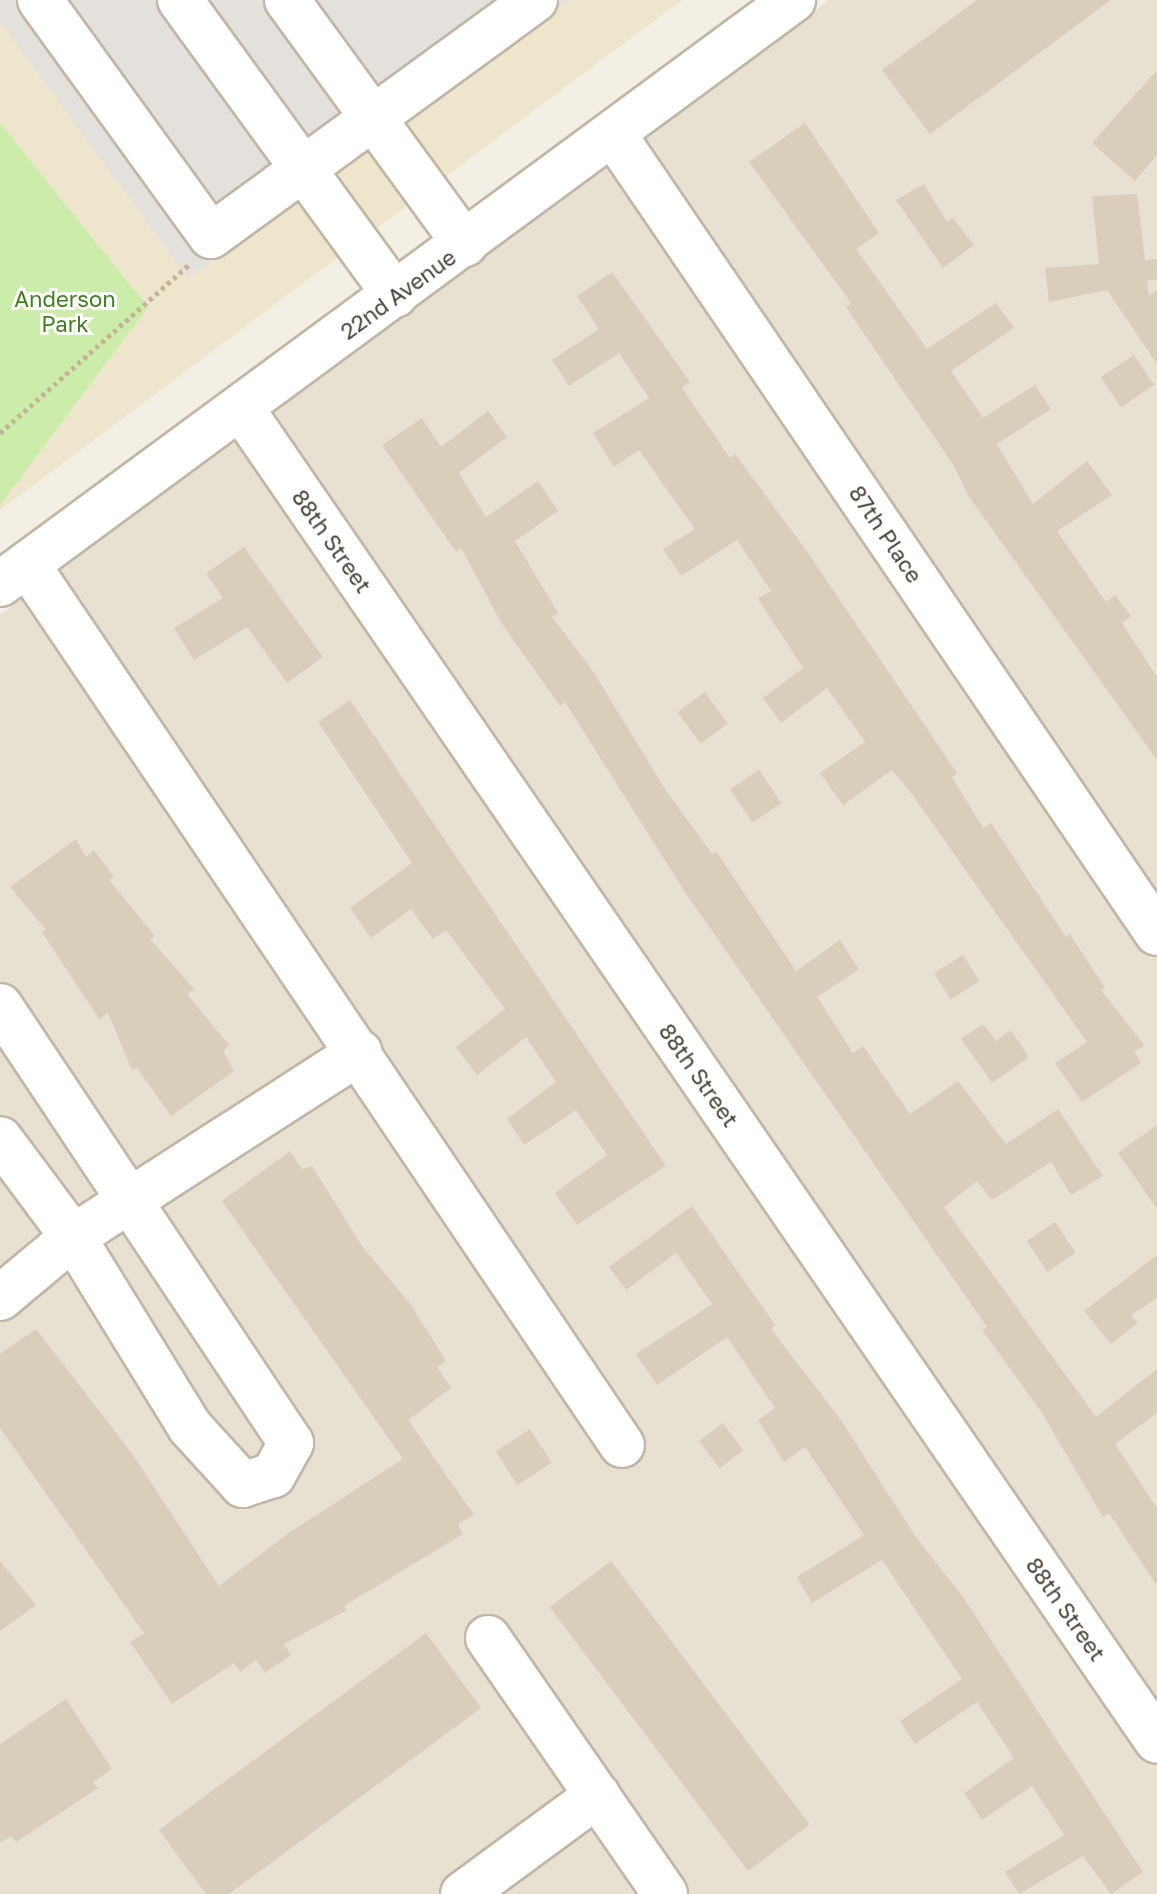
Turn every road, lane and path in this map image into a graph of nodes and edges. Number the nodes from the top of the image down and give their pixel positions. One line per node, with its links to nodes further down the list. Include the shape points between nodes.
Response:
1 (40, 0): 9 (street)
2 (180, 0): 8 (street)
3 (287, 0): 6 (street)
4 (535, 0): 6 (street)
5 (793, 0): 7 (street, 22nd Avenue)
6 (375, 121): 8 (street); 10 (street)
7 (614, 135): 10 (street, 22nd Avenue); 15 (street, 87th Place)
8 (304, 171): 9 (street); 11 (street)
9 (211, 236): 13 (path, via 184,272)
10 (465, 244): 11 (street, 22nd Avenue)
11 (395, 295): 12 (street, 22nd Avenue)
12 (241, 408): 14 (street, 22nd Avenue); 24 (street, 88th Street)
13 (0, 433)
14 (13, 574): 17 (street)
15 (1157, 933)
16 (0, 1006): 19 (street)
17 (360, 1052): 19 (street); 22 (street)
18 (0, 1139): 20 (street)
19 (128, 1201): 20 (street); 20 (street, via 291,1443 273,1475 243,1485 190,1427)
20 (73, 1237): 21 (street)
21 (0, 1298)
22 (622, 1445)
23 (488, 1638): 25 (street)
24 (1157, 1741)
25 (598, 1795): 26 (street); 27 (street)
26 (463, 1894)
27 (665, 1894)

